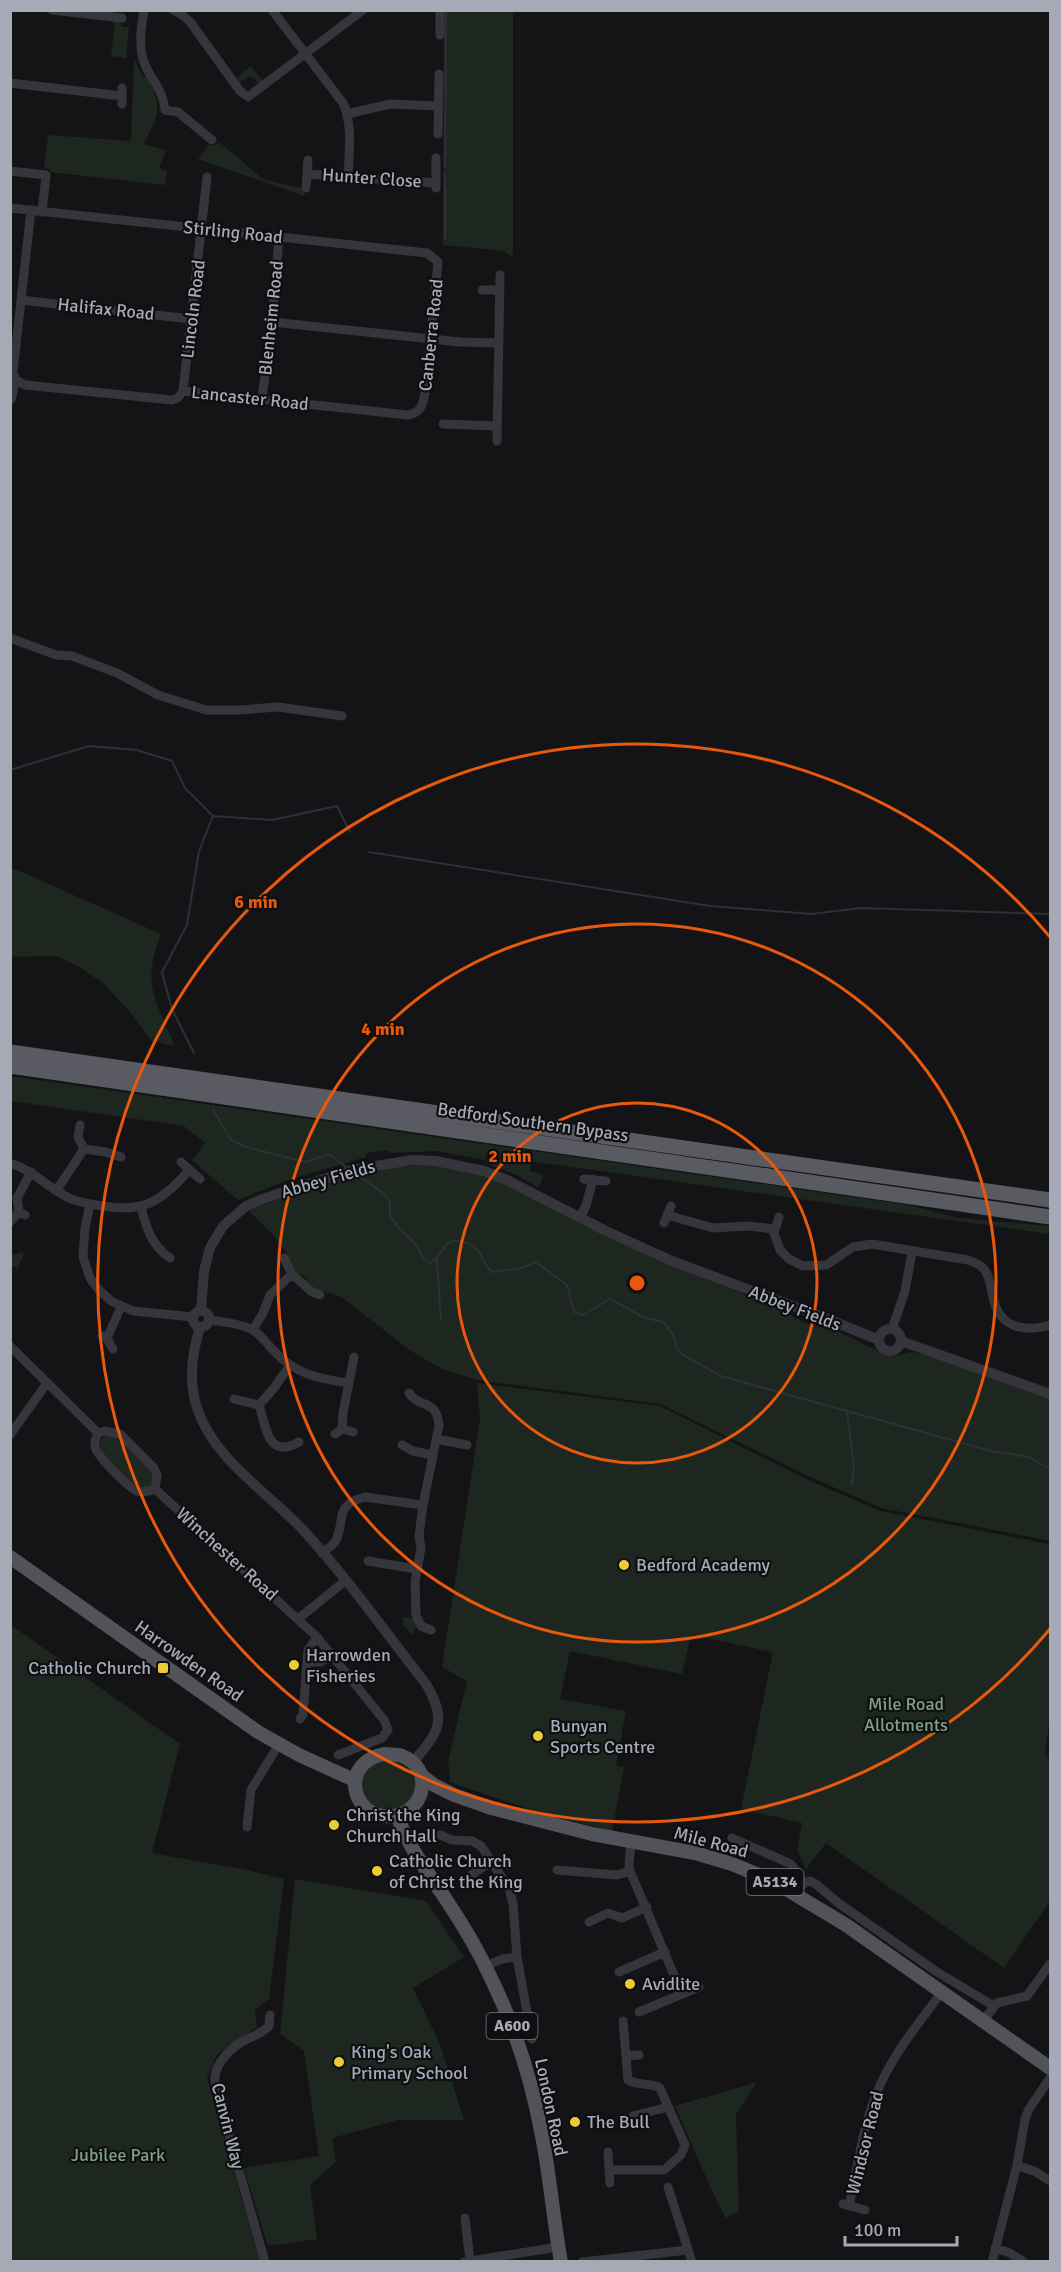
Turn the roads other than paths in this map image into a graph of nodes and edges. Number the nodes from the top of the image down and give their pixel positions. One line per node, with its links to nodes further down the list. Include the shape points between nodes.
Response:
1 (52, 10): 7 (street)
2 (144, 10): 16 (street, via 141,55 161,89 164,114 178,112)
3 (172, 10): 9 (street, via 191,23 248,98)
4 (272, 10): 9 (street)
5 (363, 10): 9 (street)
6 (440, 10): 8 (street)
7 (122, 18)
8 (440, 35)
9 (306, 54): 14 (street, via 338,95)
10 (439, 74): 13 (street)
11 (10, 83): 12 (street)
12 (122, 96)
13 (439, 106): 14 (street, via 390,104); 15 (street)
14 (347, 114): 21 (street)
15 (438, 134)
16 (212, 140)
17 (436, 158): 21 (street, Hunter Close, via 436,186)
18 (308, 160): 20 (street, Hunter Close)
19 (10, 171): 26 (street, via 46,176)
20 (307, 174): 21 (street, Hunter Close); 23 (street, Hunter Close)
21 (348, 176)
22 (207, 177): 27 (street, Lincoln Road)
23 (306, 188)
24 (10, 208): 25 (street, Stirling Road)
25 (31, 210): 26 (street, Stirling Road); 33 (street)
26 (42, 212): 27 (street, Stirling Road)
27 (202, 228): 28 (street, Stirling Road); 34 (street, Lincoln Road)
28 (279, 237): 29 (street, Stirling Road, via 427,253); 35 (street, Blenheim Road)
29 (434, 257): 36 (street, Canberra Road, via 438,269)
30 (500, 275): 32 (street)
31 (482, 290): 32 (street)
32 (499, 290): 37 (street)
33 (21, 300): 34 (street, Halifax Road); 38 (street, via 13,372)
34 (191, 319): 39 (street, Lincoln Road)
35 (272, 321): 36 (street); 40 (street, Blenheim Road)
36 (431, 339): 37 (street); 42 (street, Canberra Road, via 425,393)
37 (499, 343): 44 (street)
38 (16, 380): 39 (street, Lancaster Road, via 26,385 172,400); 41 (street)
39 (183, 391): 40 (street, Lancaster Road)
40 (262, 398): 42 (street, Lancaster Road, via 408,415)
41 (11, 400)
42 (418, 412)
43 (443, 423): 44 (street)
44 (497, 426): 45 (street)
45 (497, 441)
46 (10, 638): 47 (street, via 56,656 72,656 117,673 158,695 206,710 278,707)
47 (342, 716)
48 (10, 1052): 60 (highway, Bedford Southern Bypass)
49 (10, 1066): 64 (highway, Bedford Southern Bypass)
50 (80, 1125): 51 (street, via 78,1137)
51 (84, 1149): 52 (street); 59 (street)
52 (121, 1157)
53 (181, 1162): 55 (street)
54 (10, 1163): 56 (street)
55 (189, 1170): 57 (street); 62 (street, via 166,1194)
56 (31, 1172): 59 (street); 67 (street, via 17,1198 22,1213)
57 (200, 1179)
58 (606, 1181): 65 (street, via 588,1179 586,1206)
59 (56, 1191): 61 (street)
60 (1050, 1200)
61 (90, 1204): 62 (street); 74 (street, via 83,1245 86,1268 98,1289)
62 (141, 1207): 70 (street, via 149,1235)
63 (667, 1215): 68 (street, via 713,1228)
64 (1050, 1216)
65 (580, 1217): 75 (street, Abbey Fields, via 484,1171 436,1161 387,1163 330,1176 246,1206 223,1226 210,1248); 81 (street, Abbey Fields, via 672,1261)
66 (779, 1217): 68 (street)
67 (10, 1222)
68 (775, 1229): 69 (street, via 780,1250 803,1266 826,1265 861,1245)
69 (912, 1252): 77 (street, via 976,1263 986,1272 997,1310 1009,1323 1027,1329); 79 (street)
70 (163, 1256)
71 (284, 1258): 72 (street)
72 (292, 1274): 73 (street); 80 (street, via 270,1295)
73 (320, 1295)
74 (122, 1307): 75 (street, via 145,1313); 84 (street, via 104,1337)
75 (197, 1314): 76 (street, via 207,1314); 78 (street, via 194,1323)
76 (210, 1320): 78 (street); 80 (street)
77 (1050, 1325)
78 (200, 1327): 103 (street, via 192,1373 197,1408 208,1431 220,1450)
79 (892, 1329): 81 (street, via 884,1330); 82 (street)
80 (253, 1330): 86 (street)
81 (879, 1340): 82 (street, via 883,1349 892,1351)
82 (901, 1341): 89 (street)
83 (10, 1346): 87 (street)
84 (113, 1349)
85 (354, 1355): 88 (street)
86 (290, 1365): 88 (street, via 317,1379); 91 (street)
87 (47, 1383): 94 (street); 95 (street)
88 (349, 1383): 93 (street, via 338,1431)
89 (1050, 1394)
90 (234, 1399): 91 (street)
91 (259, 1405): 97 (street, via 268,1436 279,1447 288,1451)
92 (407, 1408): 96 (street, via 411,1396 433,1407 439,1425)
93 (353, 1432)
94 (98, 1433): 101 (street, via 120,1434 154,1468); 101 (street, via 95,1448 99,1455 132,1488 140,1492)
95 (10, 1435)
96 (436, 1439): 99 (street); 100 (street)
97 (299, 1442)
98 (402, 1445): 100 (street)
99 (467, 1445)
100 (432, 1455): 102 (street)
101 (155, 1489): 108 (street, Winchester Road)
102 (423, 1505): 103 (street, via 365,1497 350,1502 340,1518 335,1543); 106 (street)
103 (322, 1553): 107 (street)
104 (10, 1557): 114 (main road, Harrowden Road)
105 (368, 1561): 106 (street)
106 (416, 1569): 109 (street, via 416,1615)
107 (345, 1581): 108 (street); 116 (street, via 426,1684 436,1703 438,1728)
108 (298, 1619): 110 (street, Winchester Road)
109 (423, 1630)
110 (317, 1637): 111 (street, Winchester Road); 112 (street, via 308,1650)
111 (333, 1655): 112 (street, via 320,1662); 115 (street, Winchester Road, via 388,1730 382,1738 343,1753)
112 (309, 1662): 113 (street)
113 (300, 1719)
114 (279, 1744): 118 (main road, Harrowden Road); 122 (street, via 251,1790)
115 (353, 1762)
116 (413, 1762): 117 (main road); 118 (main road, via 397,1755 378,1756 363,1765)
117 (421, 1775): 119 (main road, Mile Road / A5134); 120 (main road, via 423,1789)
118 (354, 1780): 121 (main road, via 356,1795 367,1809 383,1816)
119 (454, 1795): 120 (main road, Mile Road / A5134); 125 (main road, Mile Road / A5134, via 482,1806)
120 (419, 1800): 121 (main road)
121 (397, 1815): 136 (main road, London Road / A600, via 410,1847 459,1918)
122 (247, 1827)
123 (440, 1835): 126 (street, London Road, via 472,1841 481,1846)
124 (732, 1838): 130 (street, via 791,1864)
125 (631, 1842): 128 (street); 130 (main road, Mile Road / A5134, via 724,1861)
126 (491, 1862): 129 (street); 134 (street, London Road, via 509,1888)
127 (556, 1870): 128 (street, via 617,1875)
128 (630, 1871): 131 (street)
129 (471, 1875)
130 (801, 1888): 141 (main road, Mile Road / A5134); 143 (street, Mile Road, via 810,1881 816,1884 937,1972)
131 (647, 1907): 132 (street, via 622,1918 608,1913); 133 (street)
132 (590, 1922)
133 (666, 1952): 137 (street); 142 (street)
134 (517, 1957): 136 (street); 148 (street, London Road)
135 (1050, 1964): 138 (street)
136 (486, 1966): 163 (main road, London Road / A600, via 532,2090)
137 (619, 1972)
138 (1041, 1977): 139 (street); 143 (street, via 1027,1996)
139 (1050, 1983)
140 (699, 1987): 142 (street)
141 (942, 1992): 147 (main road, Mile Road / A5134); 161 (street, Windsor Road, via 897,2054 878,2090 846,2205)
142 (682, 1994): 144 (street)
143 (994, 2006): 147 (street)
144 (639, 2012)
145 (270, 2015): 167 (street, Canvin Way, via 269,2026 260,2036 233,2047 214,2077)
146 (623, 2021): 150 (street)
147 (983, 2021): 151 (main road, Mile Road / A5134)
148 (532, 2039)
149 (639, 2055): 150 (street)
150 (626, 2056): 153 (street, via 628,2080 660,2088)
151 (1050, 2068)
152 (1050, 2078): 156 (street, via 1027,2114)
153 (668, 2107): 154 (street); 157 (street, via 685,2145 681,2155 664,2170)
154 (633, 2116)
155 (608, 2152): 157 (street)
156 (1017, 2165): 158 (street); 164 (street)
157 (609, 2170): 159 (street)
158 (1050, 2181)
159 (610, 2183)
160 (668, 2187): 165 (street)
161 (865, 2210)
162 (465, 2218): 166 (street)
163 (558, 2247): 166 (street); 168 (main road, London Road / A600)
164 (995, 2248): 171 (street); 172 (street)
165 (688, 2250): 169 (street); 170 (street)
166 (467, 2261)
167 (265, 2262)
168 (561, 2262)
169 (582, 2262)
170 (692, 2262)
171 (992, 2262)
172 (1024, 2262)

